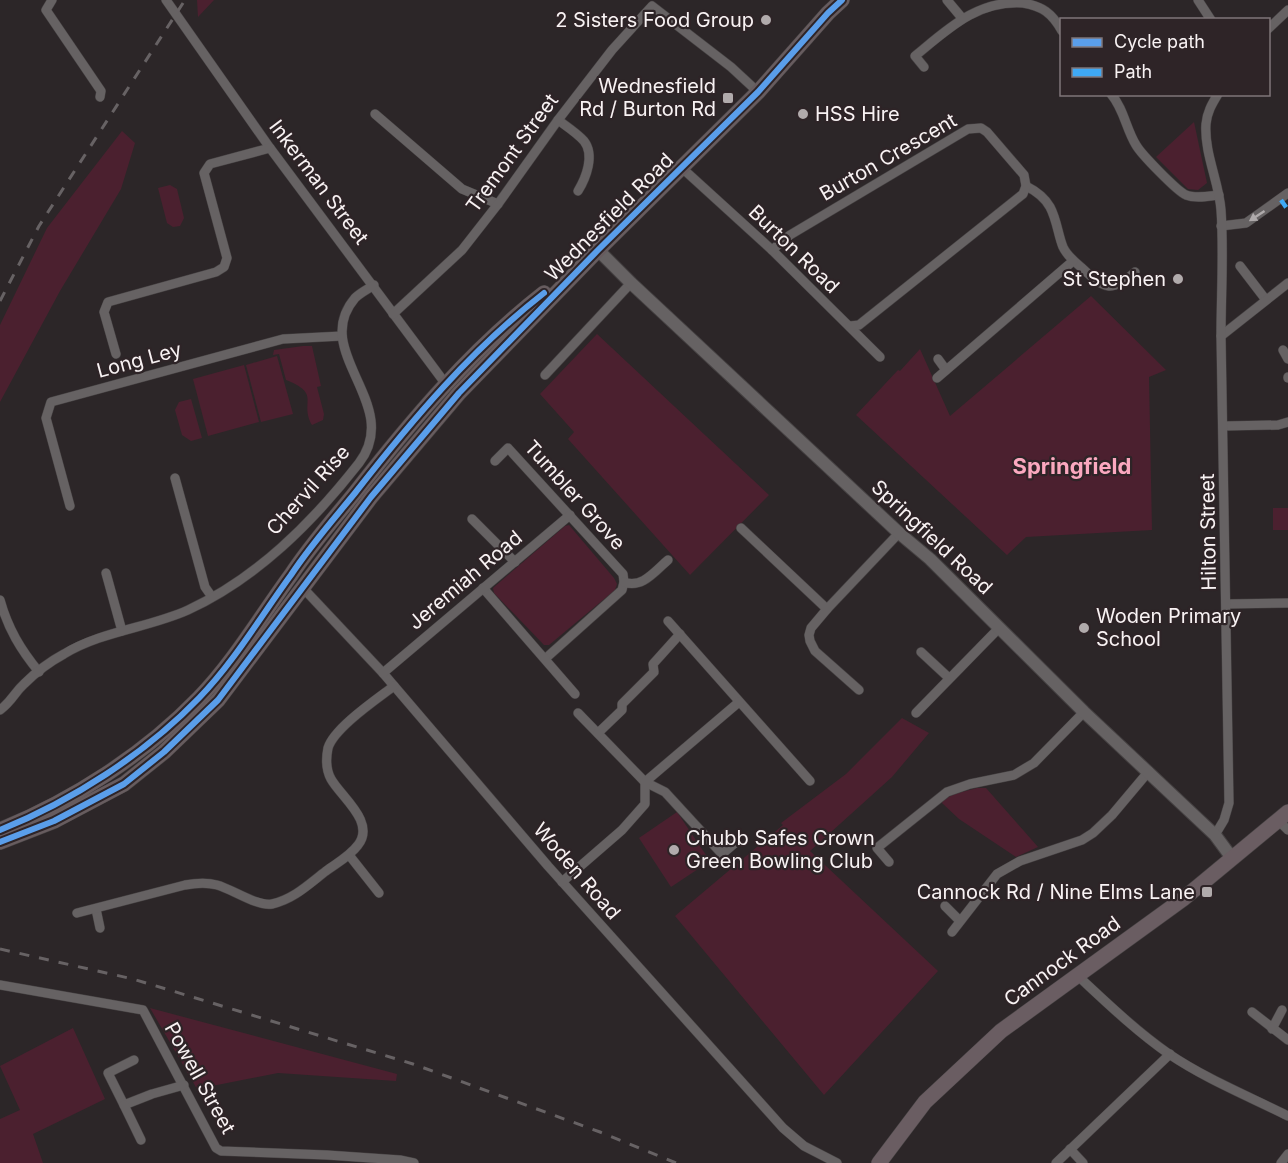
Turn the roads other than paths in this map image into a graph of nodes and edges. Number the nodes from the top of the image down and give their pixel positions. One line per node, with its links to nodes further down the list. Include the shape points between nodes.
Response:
1 (52, 0): 15 (street, via 46,10 101,91)
2 (166, 0): 20 (street, Inkerman Street)
3 (842, 0): 7 (main road, Wednesfield Road)
4 (947, 0): 9 (street)
5 (1198, 0): 10 (street)
6 (1029, 2): 9 (street, via 987,4); 11 (street, via 1055,18)
7 (832, 6): 14 (main road, Wednesfield Road)
8 (1288, 10): 12 (street)
9 (962, 18): 13 (street, via 915,56)
10 (1210, 18)
11 (1060, 27)
12 (1270, 28)
13 (924, 67)
14 (758, 92): 19 (street, Tremont Street, via 652,6); 21 (main road, Wednesfield Road)
15 (100, 96)
16 (1112, 96): 25 (street, via 1136,147 1171,183 1185,195)
17 (1217, 96): 25 (street, Hilton Street, via 1209,109 1206,134)
18 (375, 114): 26 (street, via 462,189)
19 (558, 120): 23 (street, via 587,148 585,180); 26 (street, Tremont Street)
20 (270, 148): 35 (street, Inkerman Street); 41 (street, via 210,164 204,173 227,258 224,267 108,302 104,312)
21 (682, 168): 28 (main road, Wednesfield Road); 29 (street, Burton Road)
22 (1026, 186): 29 (street, Burton Crescent, via 1024,175 987,132 981,128 968,129 790,235); 30 (street, Burton Crescent, via 1050,207 1064,249); 38 (street, via 1013,203 859,325)
23 (578, 191)
24 (1288, 193): 27 (street, one-way to 27, via 1246,223)
25 (1219, 195): 27 (street, Hilton Street)
26 (498, 204): 37 (street, Tremont Street, via 462,250)
27 (1221, 226): 40 (street, Hilton Street)
28 (598, 250): 33 (street, Springfield Road); 47 (main road, Wednesfield Road, via 511,318); 48 (main road, Wednesfield Road)
29 (772, 250): 38 (street, Burton Road)
30 (1073, 261): 32 (street, via 1105,287 1119,286); 44 (street)
31 (1240, 266): 36 (street)
32 (1136, 272)
33 (631, 283): 45 (street); 57 (street, Springfield Road)
34 (1288, 283): 36 (street)
35 (374, 285): 37 (street, Inkerman Street); 39 (street, via 356,298 343,319)
36 (1266, 300): 40 (street)
37 (393, 314): 47 (street, Inkerman Street)
38 (850, 326): 42 (street, Burton Road)
39 (342, 336): 53 (street, Long Ley, via 283,339 51,402 46,418); 65 (street, Chervil Rise, via 350,365 366,398 373,428 371,443 360,462 303,528 263,563)
40 (1221, 336): 50 (street, Hilton Street)
41 (116, 354)
42 (880, 357)
43 (938, 359): 44 (street)
44 (946, 370): 46 (street)
45 (545, 375)
46 (937, 378)
47 (445, 384): 48 (main road); 61 (main road, Wednesfield Road)
48 (459, 393): 63 (main road, Wednesfield Road, via 371,498)
49 (1288, 422): 50 (street)
50 (1224, 426): 68 (street, Hilton Street)
51 (495, 461): 54 (street, Tumbler Grove, via 508,448)
52 (175, 478): 65 (street, via 205,587)
53 (69, 506)
54 (570, 515): 59 (street, Jeremiah Road); 62 (street, Tumbler Grove, via 622,574)
55 (472, 519): 59 (street)
56 (741, 528): 69 (street)
57 (899, 533): 69 (street); 71 (street, Springfield Road)
58 (668, 560): 62 (street, Tumbler Grove, via 639,584)
59 (515, 562): 64 (street, Jeremiah Road)
60 (106, 573): 72 (street)
61 (291, 574): 63 (main road); 93 (main road, Wednesfield Road, via 220,674 169,726 103,776)
62 (624, 582): 75 (street, Tumbler Grove, via 622,590)
63 (303, 588): 77 (street, Woden Road); 93 (main road, Wednesfield Road, via 218,700 164,752 92,802 54,821)
64 (483, 588): 75 (street); 77 (street, Jeremiah Road)
65 (212, 597): 72 (street, Chervil Rise, via 188,610)
66 (0, 600): 76 (street, via 20,648)
67 (1288, 603): 68 (street)
68 (1227, 604): 92 (street, Hilton Street, via 1228,803)
69 (826, 609): 80 (street, via 811,628 810,641 815,651)
70 (668, 621): 73 (street)
71 (1000, 627): 78 (street); 84 (street, Springfield Road)
72 (122, 631): 76 (street, Chervil Rise, via 84,643)
73 (680, 634): 82 (street); 87 (street, via 653,664 654,672)
74 (921, 652): 78 (street)
75 (546, 658): 81 (street)
76 (39, 672): 83 (street, Chervil Rise)
77 (383, 673): 79 (street, Woden Road)
78 (949, 678): 86 (street)
79 (394, 686): 95 (street, via 330,741 327,768 363,825 360,843); 98 (street, Woden Road)
80 (859, 690)
81 (575, 694)
82 (739, 702): 89 (street); 90 (street)
83 (0, 710)
84 (1084, 712): 88 (street, Springfield Road); 97 (street, via 1034,763 1014,775 946,792 877,848)
85 (578, 713): 87 (street)
86 (916, 713)
87 (598, 733): 90 (street)
88 (1149, 771): 92 (street, Springfield Road); 103 (street, via 1093,833 997,874)
89 (810, 781)
90 (645, 782): 94 (street, via 665,792 722,854); 98 (street, via 645,804 622,830)
91 (1285, 820): 96 (highway, Cannock Road)
92 (1215, 834): 96 (street, Springfield Road)
93 (1, 836)
94 (735, 843)
95 (349, 855): 99 (street); 101 (street, via 290,898 269,904 217,885 199,883)
96 (1232, 858): 106 (highway, Cannock Road, via 1183,900)
97 (889, 862)
98 (562, 882): 122 (street, Woden Road, via 783,1128 804,1146)
99 (379, 893)
100 (945, 906): 103 (street)
101 (96, 909): 102 (street); 104 (street)
102 (77, 913)
103 (960, 921): 105 (street)
104 (100, 928)
105 (952, 932)
106 (1078, 976): 112 (street); 123 (highway, Cannock Road, via 1001,1031 962,1066 926,1102)
107 (0, 985): 114 (street, Powell Street, via 143,1010)
108 (1282, 1010): 110 (street)
109 (1252, 1012): 110 (street)
110 (1272, 1029): 111 (street)
111 (1288, 1040)
112 (1170, 1054): 116 (street); 118 (street)
113 (134, 1060): 115 (street, via 108,1073)
114 (184, 1086): 115 (street); 120 (street, Powell Street, via 221,1151)
115 (124, 1106): 117 (street)
116 (1288, 1116)
117 (141, 1140)
118 (1070, 1149): 124 (street); 125 (street)
119 (1288, 1154): 126 (street)
120 (329, 1159): 121 (street, Powell Street)
121 (414, 1163)
122 (837, 1163)
123 (879, 1163)
124 (1056, 1163)
125 (1083, 1163)
126 (1281, 1163)

